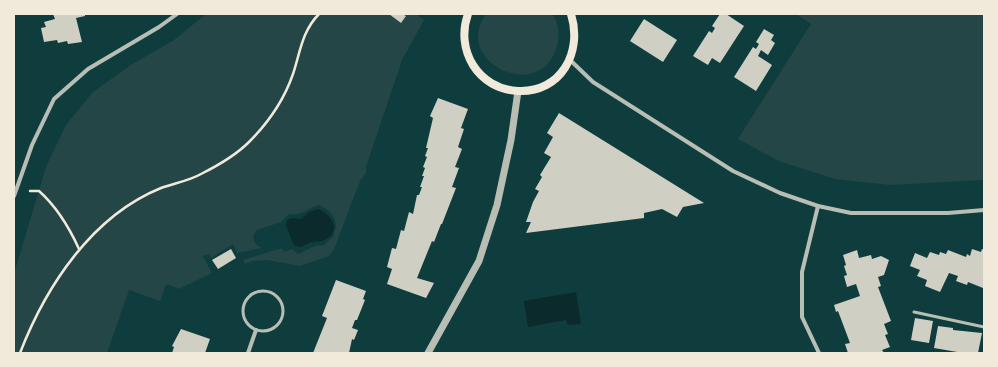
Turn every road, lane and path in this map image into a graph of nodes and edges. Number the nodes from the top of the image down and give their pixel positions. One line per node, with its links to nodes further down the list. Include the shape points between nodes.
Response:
1 (177, 14): 7 (street, via 88,69 54,99 32,145)
2 (319, 14): 11 (path, via 303,37 293,74 283,97 249,142 201,175 161,188 124,207)
3 (468, 14): 6 (main road, via 464,25 464,44 471,62 483,77 499,87)
4 (571, 14): 5 (main road, via 575,26 575,43)
5 (570, 60): 6 (main road, via 561,73 549,83 534,89); 9 (street, via 593,82 733,171 780,193)
6 (518, 91): 17 (street, via 497,205 479,261)
7 (16, 191): 8 (street); 11 (path, via 39,191 46,197 69,227)
8 (14, 196)
9 (818, 206): 10 (street, via 851,213 948,213); 18 (street, via 802,272 802,317)
10 (984, 210)
11 (79, 249): 15 (path, via 44,303)
12 (914, 312): 13 (lane)
13 (984, 327)
14 (256, 330): 14 (lane, via 271,330 281,320 282,306 278,298 271,293 254,293 247,298 243,306 246,322); 16 (street)
15 (20, 353)
16 (248, 353)
17 (428, 353)
18 (819, 353)

